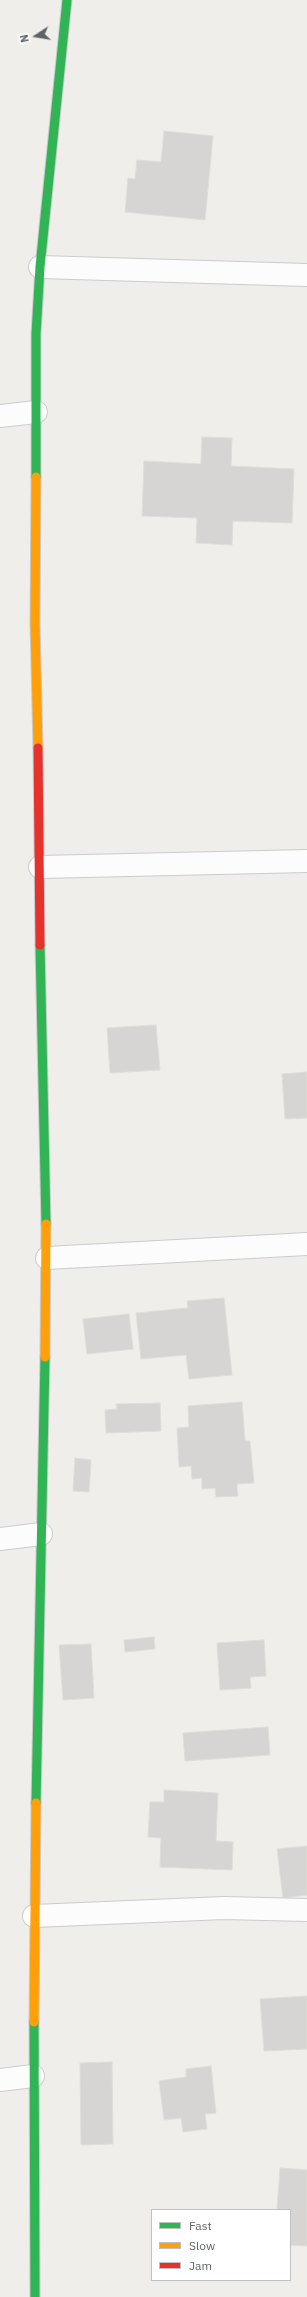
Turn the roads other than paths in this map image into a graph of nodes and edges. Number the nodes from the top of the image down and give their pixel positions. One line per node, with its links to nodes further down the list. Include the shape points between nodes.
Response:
1 (67, 0): 2 (street)
2 (40, 267): 3 (street); 4 (street)
3 (307, 276)
4 (36, 412): 5 (street); 7 (street, via 35,624)
5 (0, 416)
6 (307, 861): 7 (street)
7 (40, 867): 9 (street, via 41,1043)
8 (307, 1244): 9 (street)
9 (47, 1258): 10 (street)
10 (41, 1534): 11 (street); 13 (street)
11 (0, 1539)
12 (307, 1910): 13 (street, via 224,1908)
13 (34, 1916): 14 (street)
14 (33, 2076): 15 (street); 16 (street)
15 (0, 2080)
16 (35, 2297)

